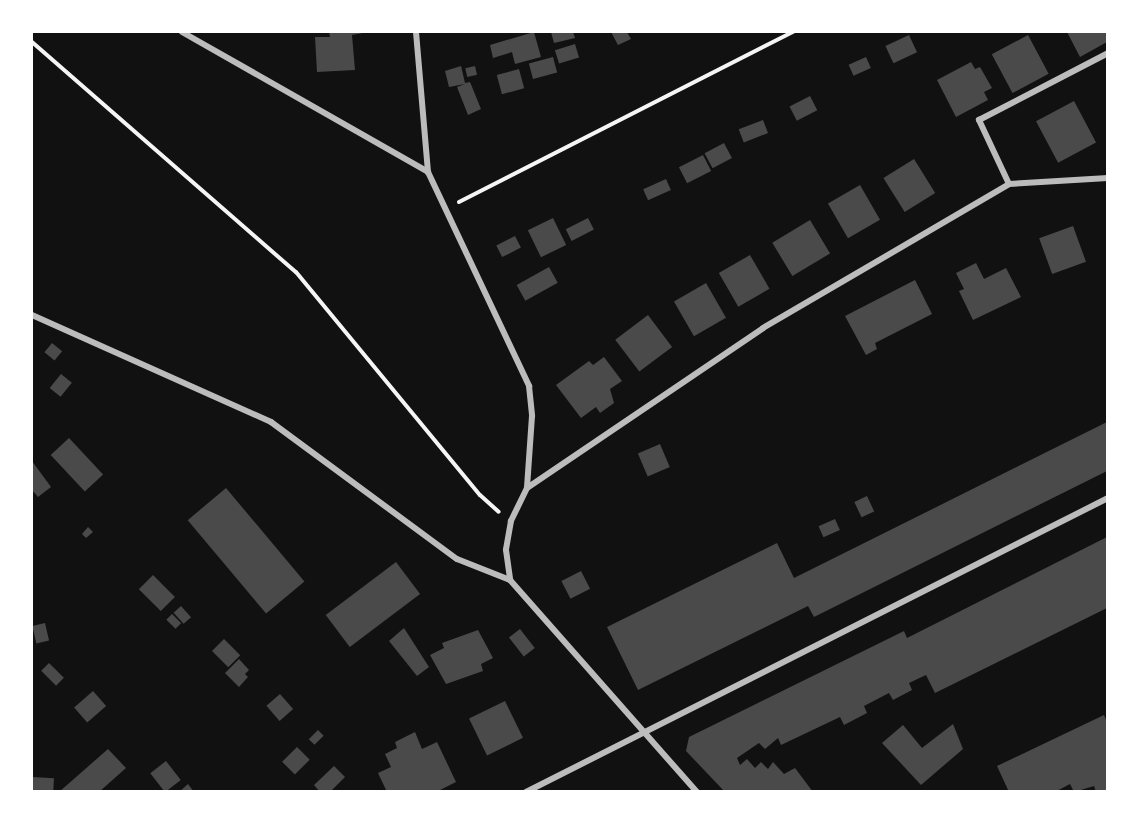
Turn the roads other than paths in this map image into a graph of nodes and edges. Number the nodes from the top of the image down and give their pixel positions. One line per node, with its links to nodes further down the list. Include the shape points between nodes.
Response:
1 (182, 32): 4 (street)
2 (416, 32): 4 (street)
3 (1107, 53): 6 (street, via 979,120)
4 (428, 172): 8 (street, via 529,386 532,416)
5 (1107, 177): 6 (street)
6 (1009, 184): 8 (street, via 763,328)
7 (32, 315): 10 (street, via 271,422 457,559)
8 (526, 488): 10 (street, via 511,522 506,549)
9 (1107, 498): 11 (street)
10 (510, 580): 11 (street)
11 (644, 730): 12 (street); 13 (street)
12 (526, 792)
13 (697, 792)

